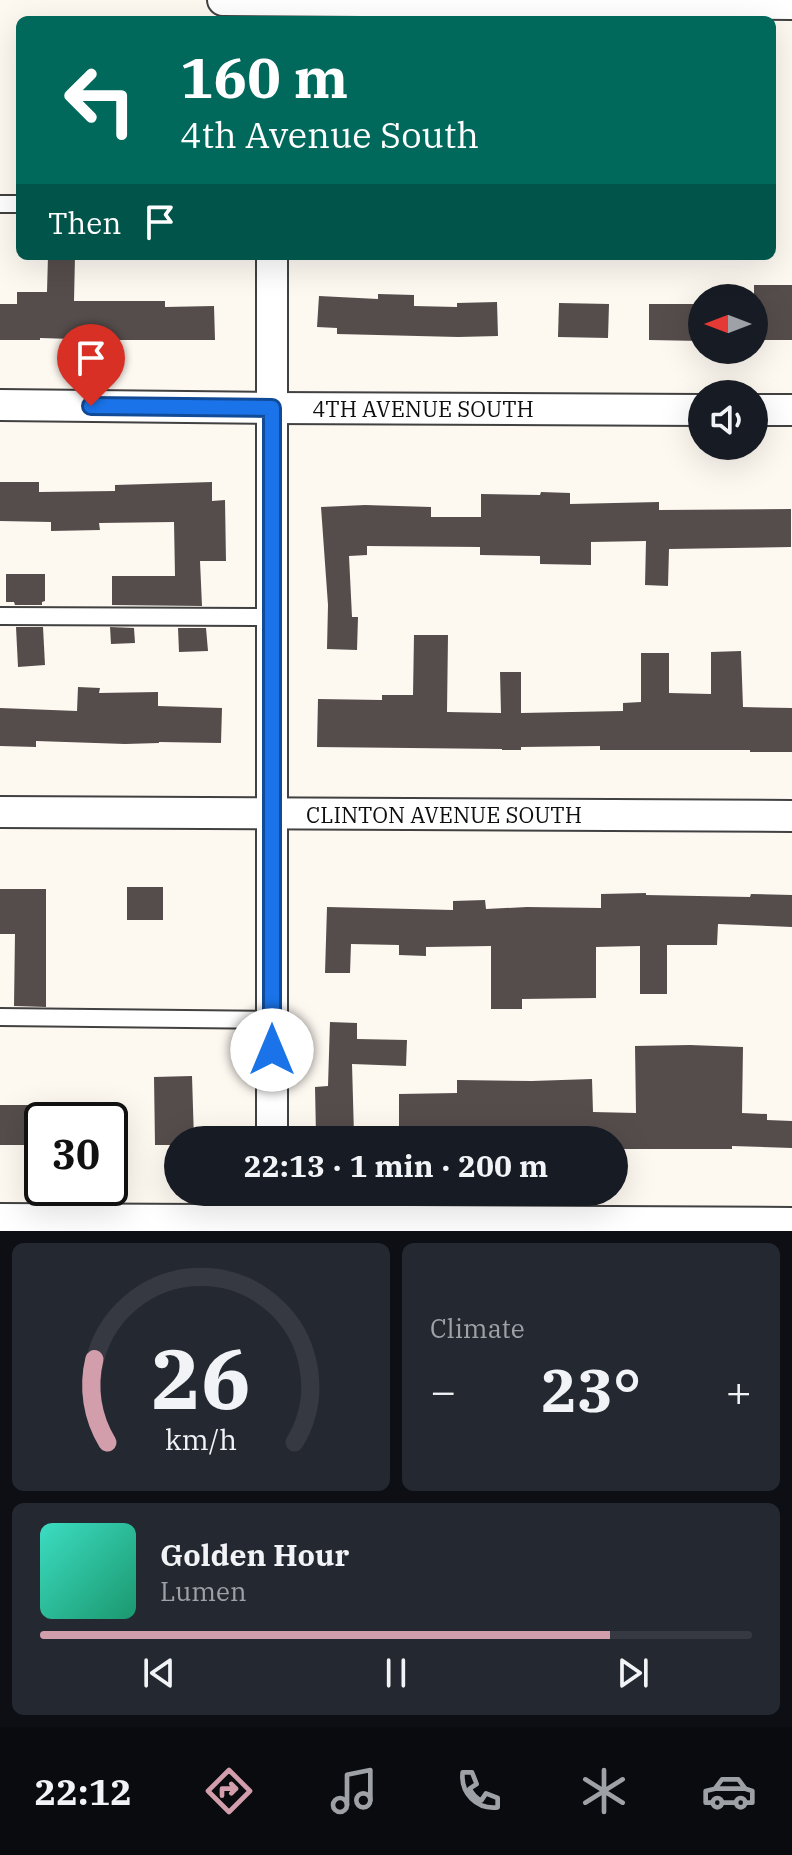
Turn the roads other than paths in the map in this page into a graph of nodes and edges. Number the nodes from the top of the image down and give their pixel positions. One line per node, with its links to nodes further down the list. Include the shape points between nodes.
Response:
1 (223, 0): 2 (street)
2 (272, 0): 3 (street)
3 (792, 4)
4 (272, 260): 6 (street)
5 (0, 405): 6 (street, 4TH AVENUE SOUTH)
6 (272, 408): 7 (street, 4TH AVENUE SOUTH); 11 (street)
7 (688, 410)
8 (768, 410): 9 (street)
9 (792, 410)
10 (0, 616): 11 (lane)
11 (272, 617): 13 (street)
12 (0, 812): 13 (street, CLINTON AVENUE SOUTH)
13 (272, 814): 14 (street, CLINTON AVENUE SOUTH); 16 (street)
14 (792, 816)
15 (0, 1017): 16 (lane)
16 (272, 1020): 17 (street)
17 (272, 1126)
18 (272, 1215): 19 (street); 20 (street)
19 (0, 1219)
20 (792, 1223)

